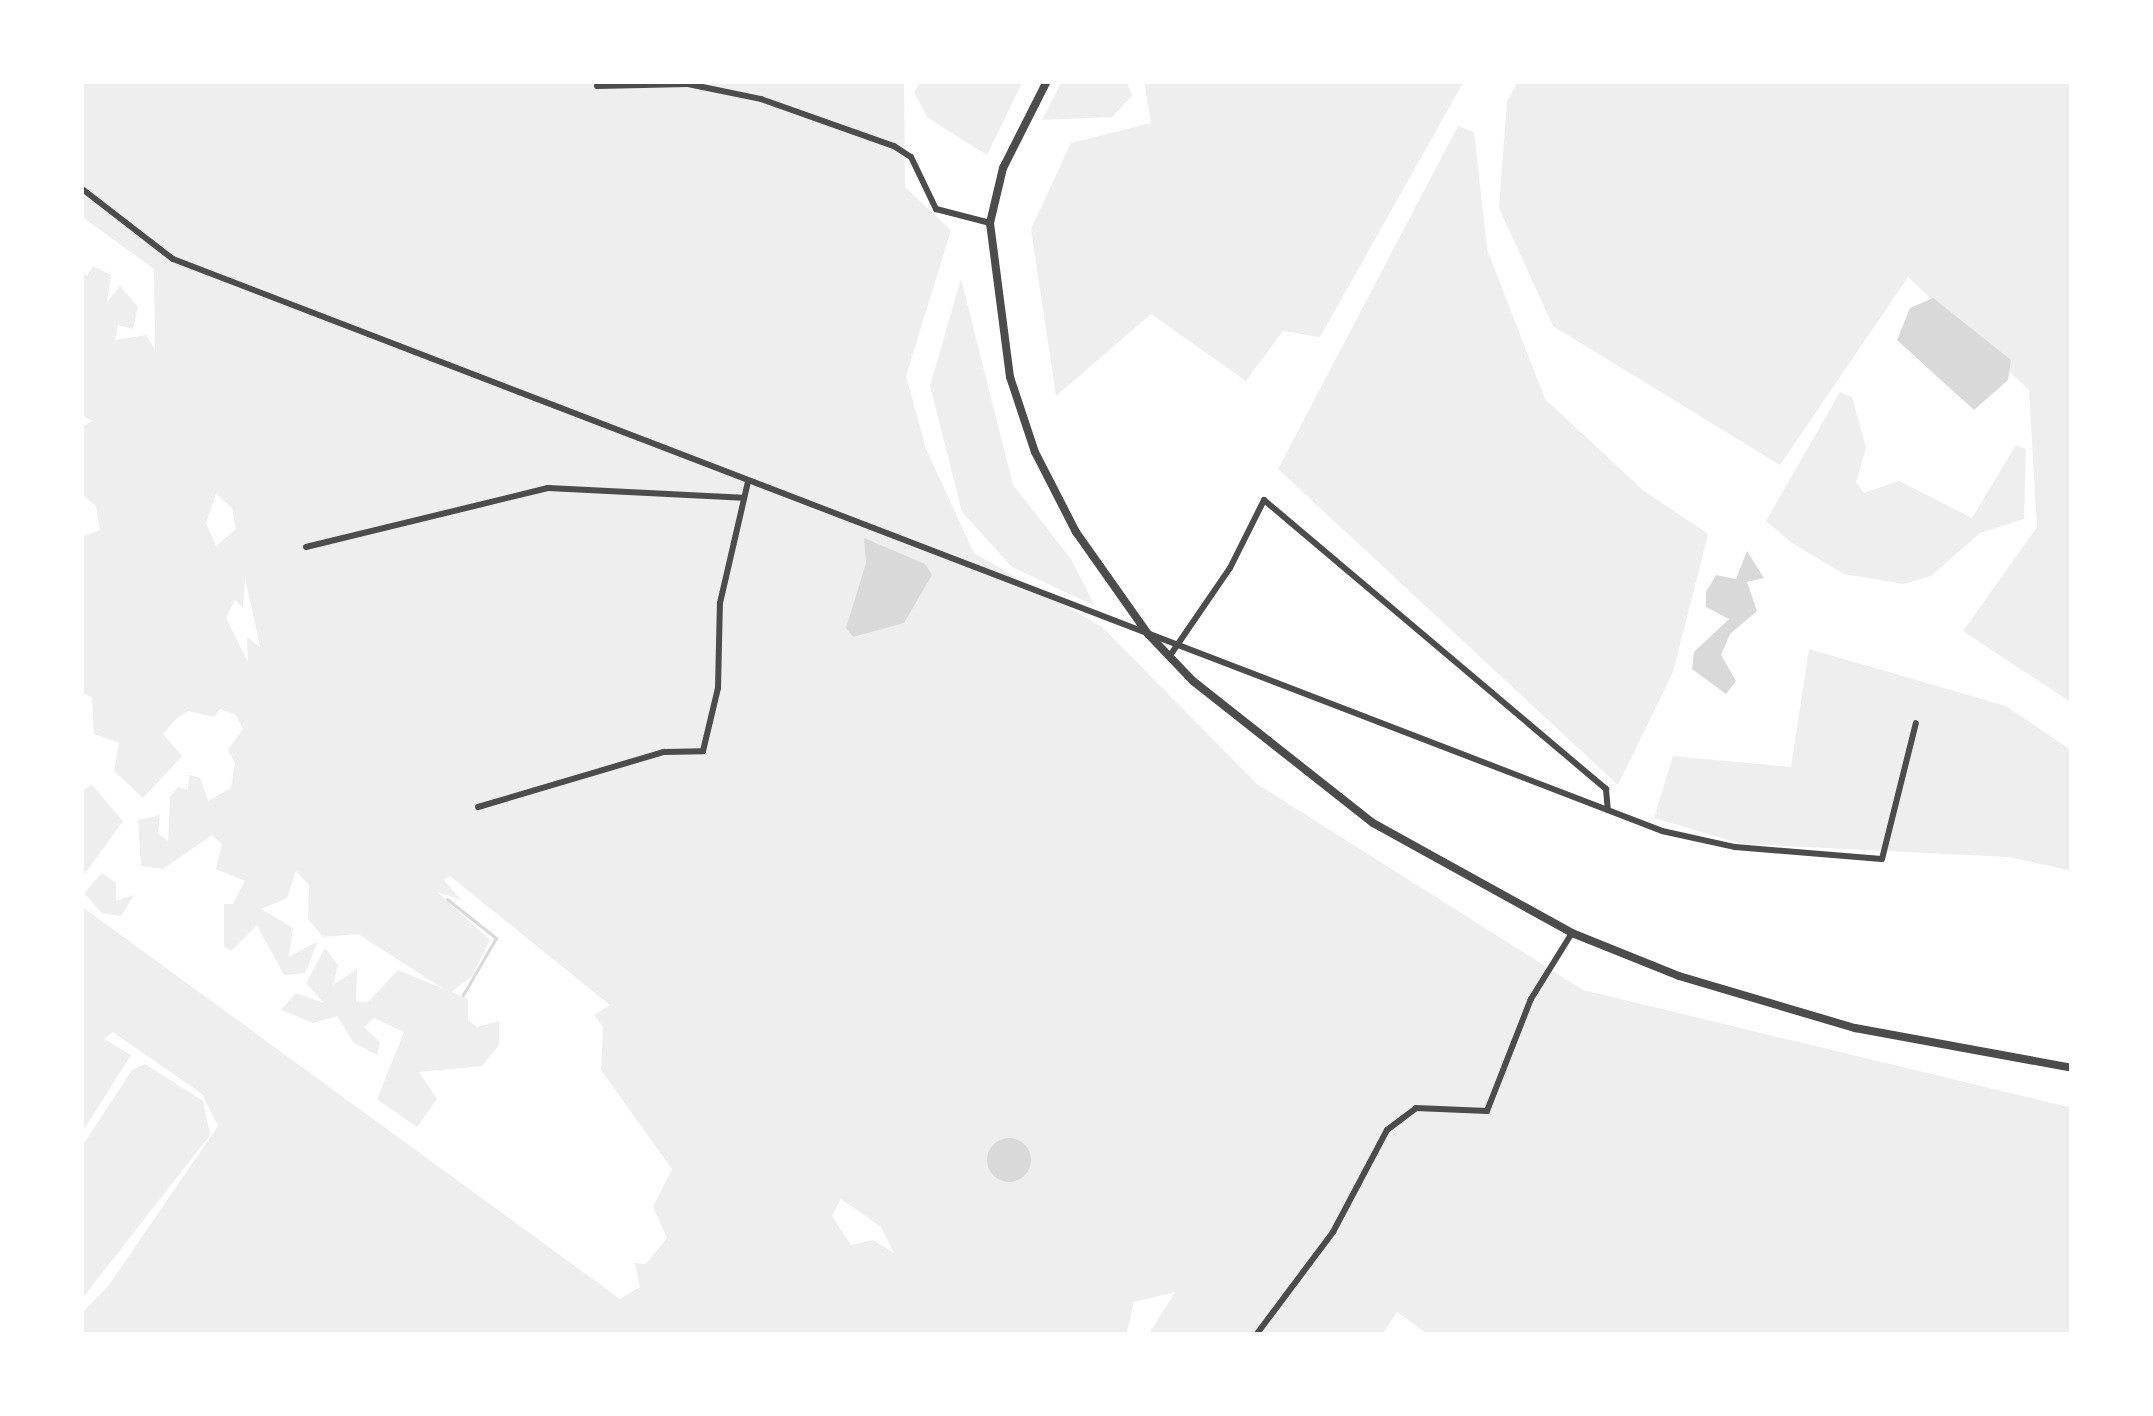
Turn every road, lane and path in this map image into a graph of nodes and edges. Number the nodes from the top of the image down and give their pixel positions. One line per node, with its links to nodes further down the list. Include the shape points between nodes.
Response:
1 (1047, 81): 4 (street, via 1004,168)
2 (597, 86): 4 (street, via 688,85 761,99 894,146 910,157 936,209)
3 (81, 188): 5 (street, via 173,259)
4 (990, 223): 8 (street, via 1000,334 1035,452 1076,532)
5 (748, 482): 6 (street); 8 (street)
6 (743, 498): 7 (street, via 548,488); 12 (street, via 720,603 718,688 703,751 664,752)
7 (306, 547)
8 (1148, 634): 9 (street); 10 (street)
9 (1177, 645): 10 (street); 13 (street); 13 (street, via 1231,568 1264,500 1606,789)
10 (1169, 656): 14 (street, via 1373,823)
11 (1916, 723): 13 (street, via 1882,859 1704,842)
12 (478, 807)
13 (1608, 810)
14 (1572, 933): 15 (street, via 1679,976 1834,1022); 16 (street, via 1531,1000 1486,1111 1416,1108 1387,1130 1333,1232)
15 (2072, 1069)
16 (1256, 1335)

